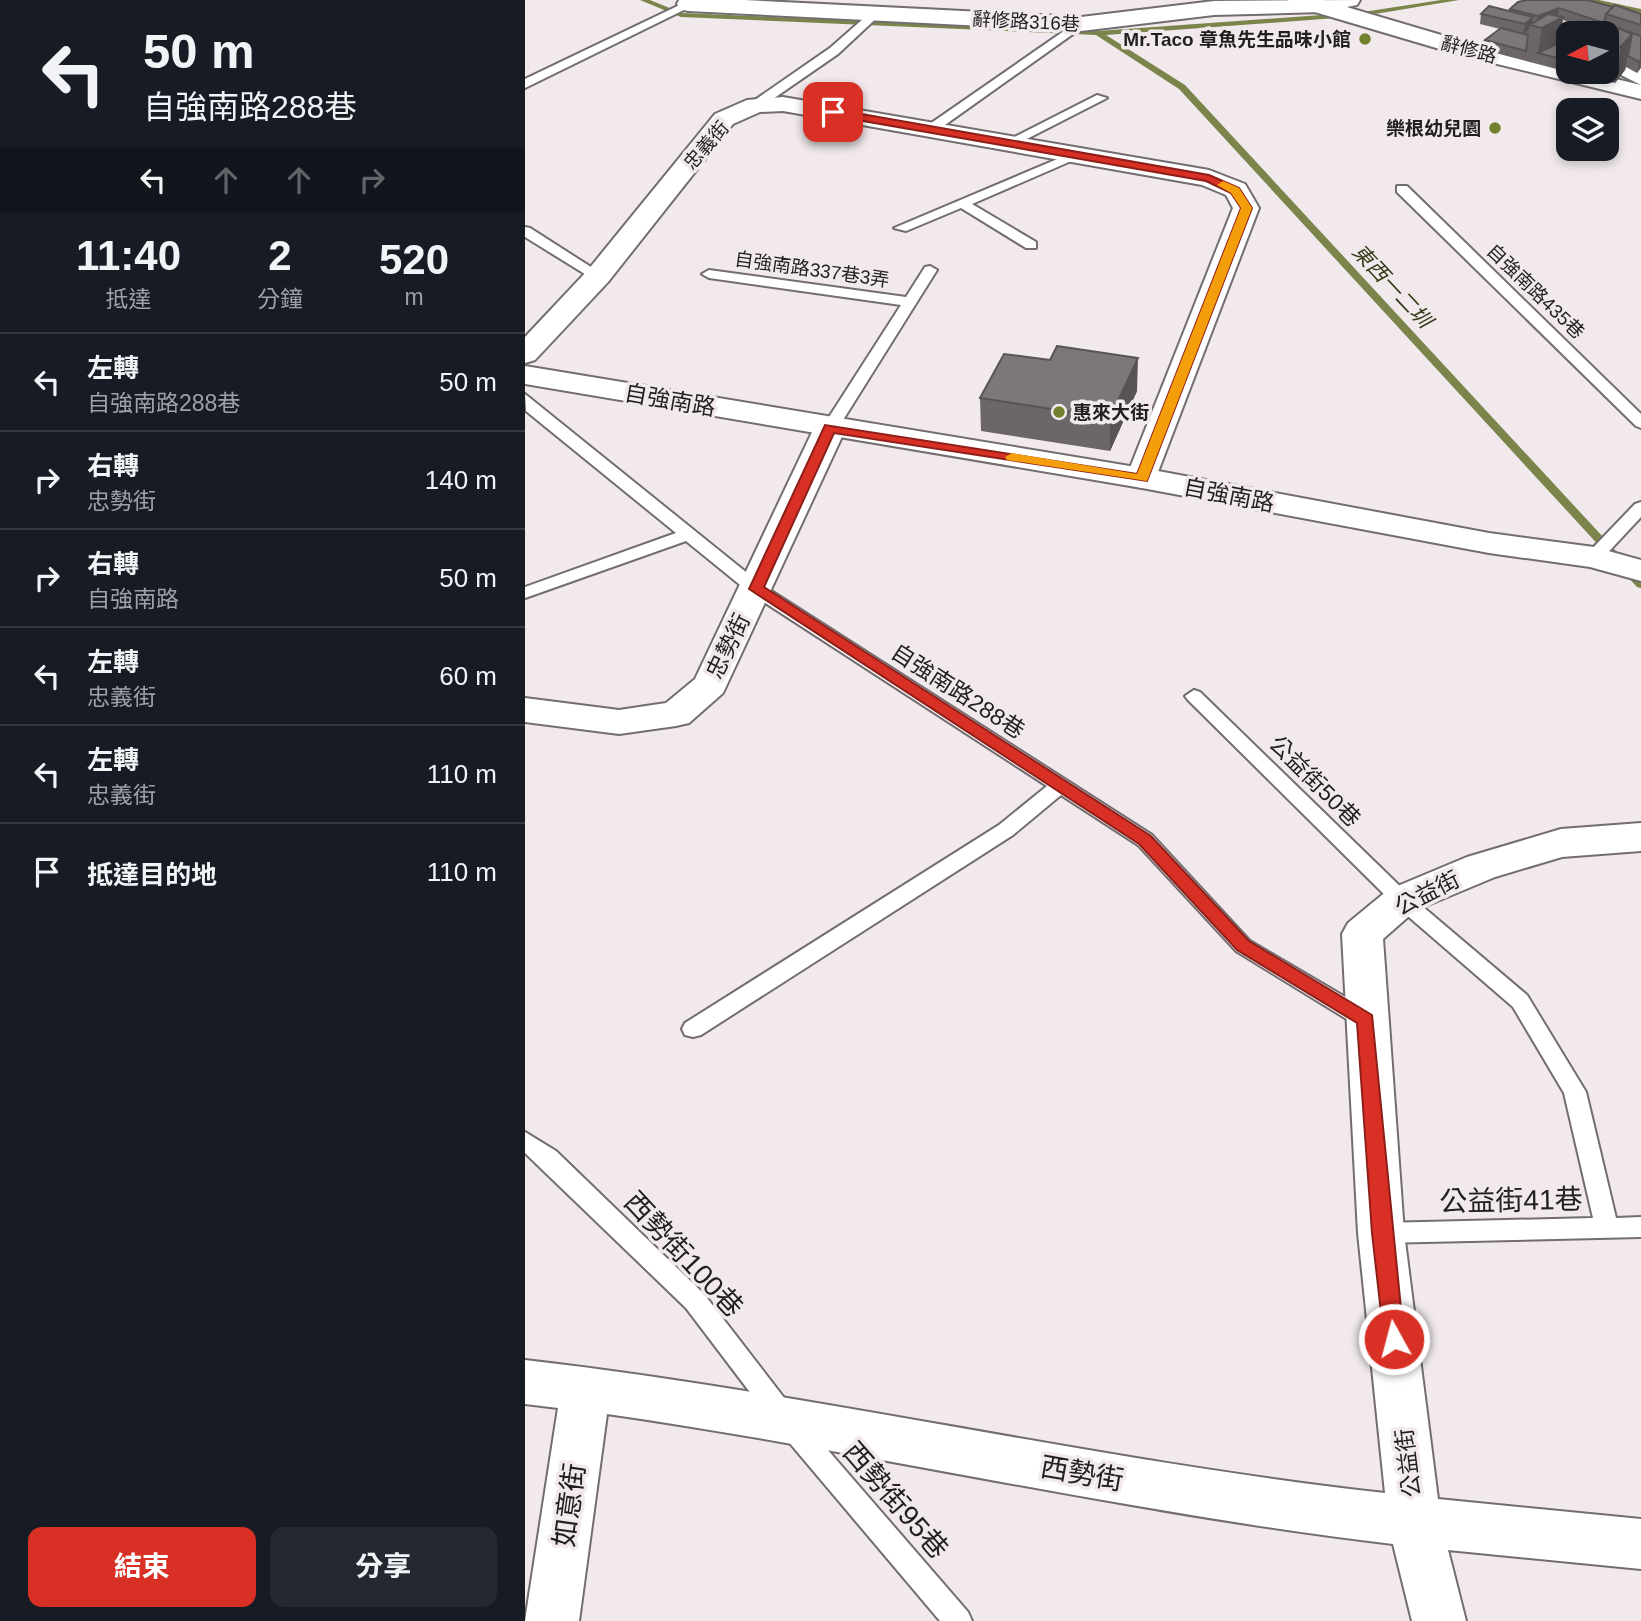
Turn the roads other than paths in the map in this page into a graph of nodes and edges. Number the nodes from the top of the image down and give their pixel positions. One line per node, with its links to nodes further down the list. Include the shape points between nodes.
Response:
1 (1299, 0): 3 (street, 辭修路)
2 (690, 2): 4 (street, 辭修路316巷); 7 (lane, 辭修路316巷)
3 (1344, 9): 5 (street, 辭修路316巷, via 1214,8); 8 (street, 辭修路, via 1468,50)
4 (876, 13): 5 (street, 辭修路316巷); 10 (lane, via 834,51)
5 (1081, 24): 11 (lane)
6 (1619, 68): 8 (street)
7 (525, 84)
8 (1639, 85)
9 (1101, 98): 12 (lane)
10 (756, 105): 11 (street, 忠義街, via 783,104); 21 (street, 忠義街, via 724,119)
11 (932, 129): 12 (street, 忠義街)
12 (1009, 143): 13 (street, 忠義街)
13 (1079, 155): 15 (lane); 28 (street, 忠義街, via 1209,178 1235,191 1247,208)
14 (1402, 189): 26 (lane, 自強南路435巷)
15 (962, 203): 16 (lane); 18 (lane)
16 (901, 228)
17 (525, 230): 21 (lane)
18 (1031, 245)
19 (930, 270): 22 (lane)
20 (709, 274): 22 (lane, 自強南路337巷3弄)
21 (598, 276): 23 (street, 忠義街)
22 (909, 302): 27 (lane)
23 (525, 354)
24 (525, 375): 27 (street, 自強南路)
25 (527, 406): 30 (lane, 自強南路288巷)
26 (1641, 423)
27 (830, 428): 28 (street, 自強南路); 33 (street, 忠勢街)
28 (1142, 478): 31 (street, 自強南路, via 1489,543)
29 (1641, 507): 31 (lane)
30 (690, 534): 33 (lane, 自強南路288巷); 34 (lane)
31 (1594, 557): 32 (street, 自強南路)
32 (1641, 571)
33 (757, 589): 36 (street, 忠勢街, via 710,685 676,714 619,722); 37 (lane, 自強南路288巷)
34 (525, 593)
35 (1195, 696): 39 (lane, 公益街50巷)
36 (525, 710)
37 (1059, 786): 40 (lane, 自強南路288巷, via 1145,840 1243,946); 41 (lane, via 1006,830)
38 (1641, 837): 39 (street, 公益街, via 1561,843 1482,867)
39 (1402, 900): 40 (street, 公益街, via 1362,934); 44 (lane, 公益街50巷, via 1520,1001 1575,1092)
40 (1366, 1020): 45 (street, 公益街)
41 (693, 1029)
42 (525, 1141): 48 (lane, 西勢街100巷, via 695,1301)
43 (1641, 1227): 44 (lane, 公益街41巷)
44 (1607, 1228): 45 (lane, 公益街41巷)
45 (1381, 1233): 49 (street, 公益街)
46 (525, 1382): 47 (street, 西勢街)
47 (586, 1388): 48 (street, 西勢街); 51 (street, 如意街)
48 (786, 1420): 49 (street, 西勢街, via 1110,1479); 52 (lane, 西勢街95巷)
49 (1416, 1524): 50 (street, 西勢街); 53 (street, 公益街)
50 (1641, 1544)
51 (552, 1621)
52 (958, 1621)
53 (1439, 1621)

